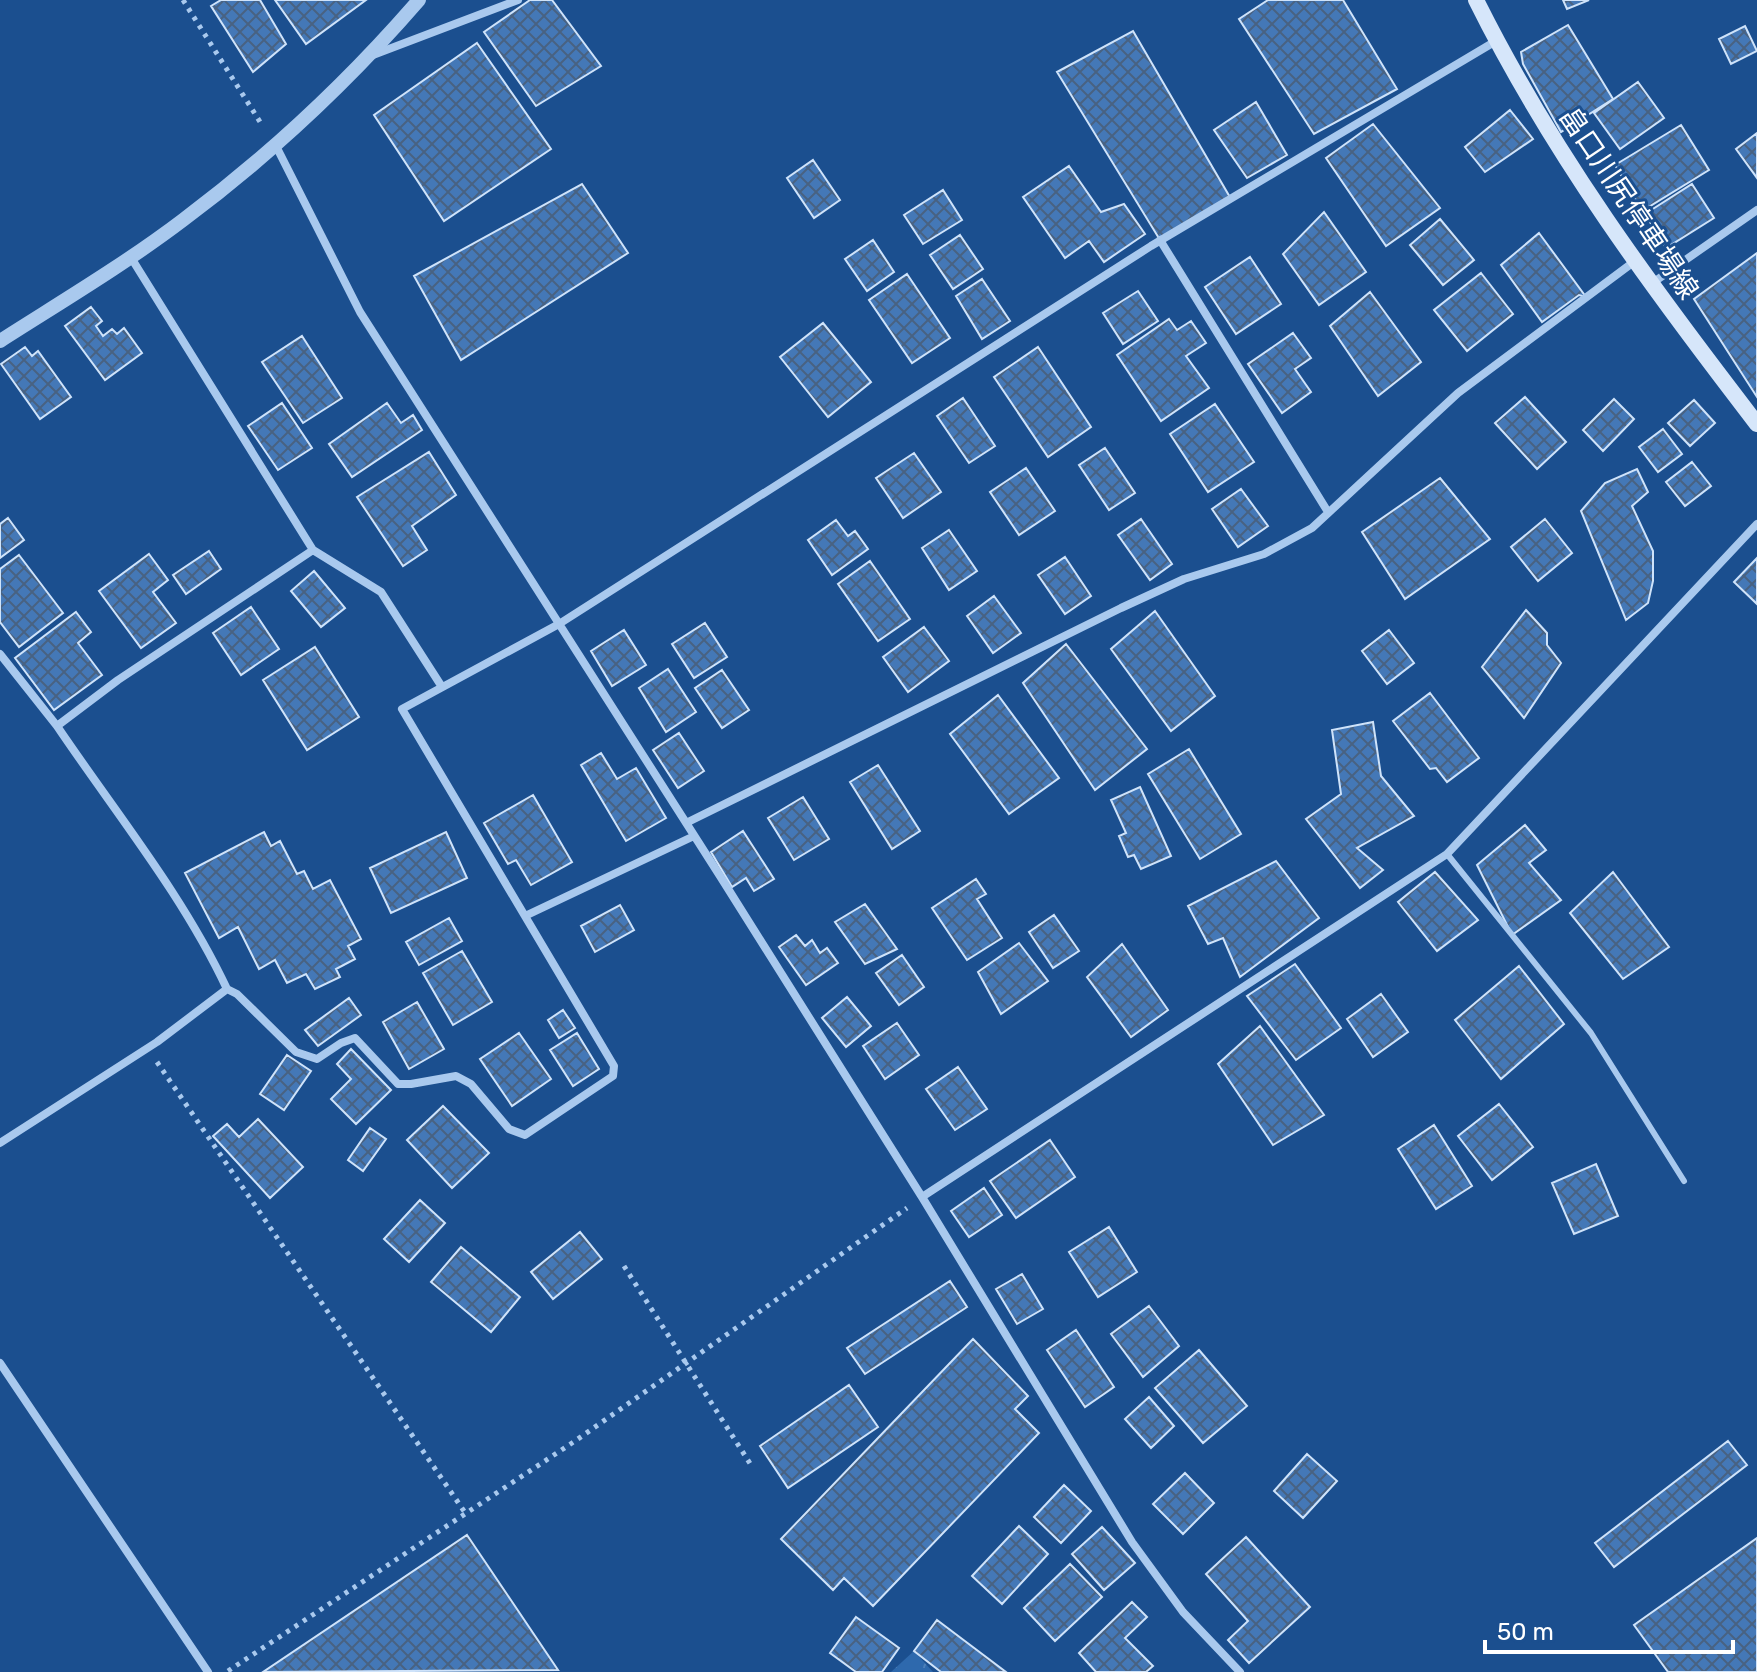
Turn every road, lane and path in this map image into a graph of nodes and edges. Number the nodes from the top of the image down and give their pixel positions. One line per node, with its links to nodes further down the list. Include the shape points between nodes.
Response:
1 (183, 0): 7 (path)
2 (419, 0): 6 (street)
3 (518, 0): 6 (street)
4 (1476, 0): 5 (main road, 畠口川尻停車場線)
5 (1496, 41): 9 (street); 11 (main road, 畠口川尻停車場線, via 1553,142)
6 (371, 56): 7 (street)
7 (276, 146): 10 (street); 18 (street, via 360,312)
8 (1757, 210): 12 (street)
9 (1160, 240): 15 (street); 18 (street)
10 (130, 256): 13 (street); 17 (street)
11 (1635, 261): 12 (main road, 畠口川尻停車場線); 15 (street, via 1458,393)
12 (1650, 284): 14 (main road, 畠口川尻停車場線)
13 (0, 341)
14 (1757, 424)
15 (1328, 512): 22 (street, via 1312,528 1264,554 1184,579 1121,608)
16 (1757, 524): 24 (street)
17 (313, 550): 20 (street, via 381,592); 21 (street)
18 (559, 624): 20 (street); 22 (street)
19 (0, 654): 21 (street)
20 (442, 687): 25 (street, via 402,709)
21 (57, 726): 26 (street, via 189,919)
22 (686, 823): 23 (street)
23 (694, 836): 25 (street); 30 (street)
24 (1447, 854): 29 (lane, via 1591,1033); 30 (street)
25 (525, 916): 26 (street, via 614,1066 613,1076 525,1135 509,1129 471,1084 456,1076 398,1084 355,1038 317,1059 296,1052)
26 (227, 989): 27 (street)
27 (147, 1048): 28 (street); 35 (path)
28 (0, 1143)
29 (1684, 1181)
30 (922, 1197): 33 (path); 38 (street, via 1132,1542 1183,1612)
31 (624, 1266): 33 (path)
32 (0, 1363): 36 (street)
33 (686, 1364): 34 (path); 35 (path)
34 (751, 1465)
35 (466, 1514): 37 (path)
36 (208, 1672)
37 (227, 1672)
38 (1240, 1672)

